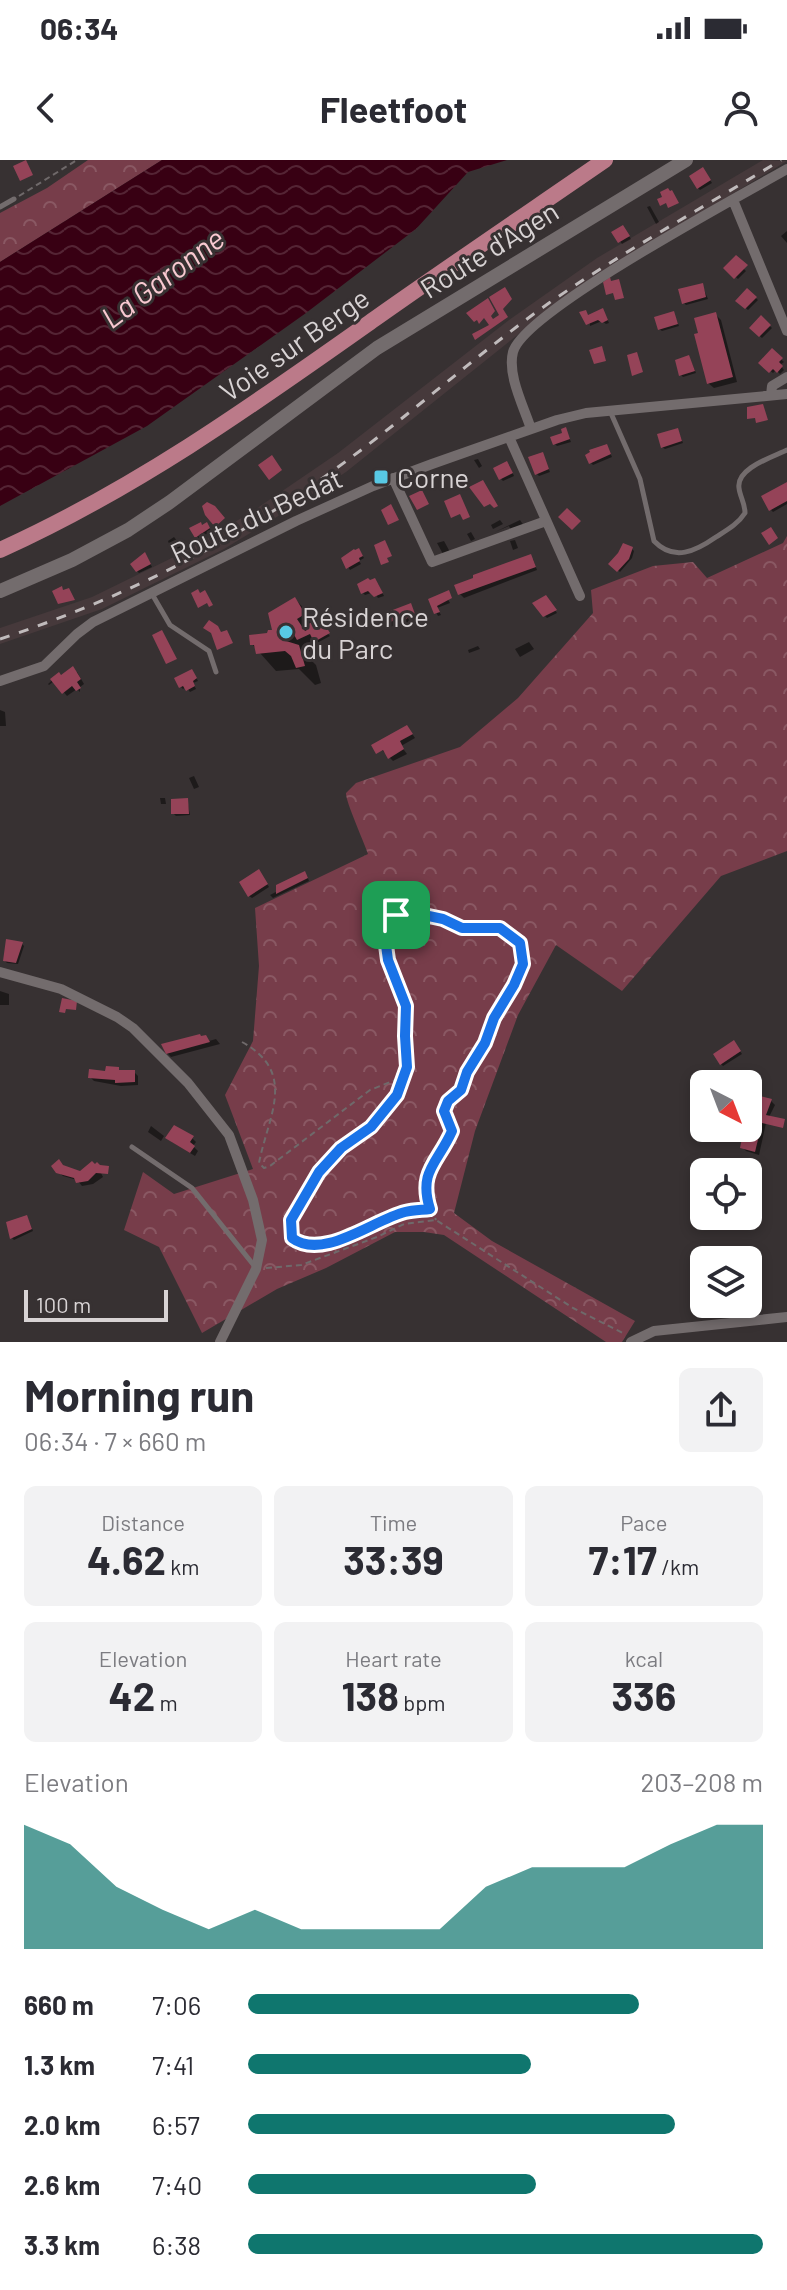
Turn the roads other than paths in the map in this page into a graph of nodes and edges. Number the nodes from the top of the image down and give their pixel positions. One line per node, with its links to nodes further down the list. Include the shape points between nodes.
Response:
1 (605, 160): 17 (main road, Voie sur Berge, via 224,425 130,484)
2 (686, 160): 18 (main road, Route d'Agen, via 377,348 128,530)
3 (787, 169): 5 (street)
4 (14, 199): 6 (lane)
5 (733, 200): 7 (street); 12 (street, via 552,308 526,331 512,359)
6 (0, 207)
7 (787, 331)
8 (787, 377): 10 (street, via 772,386)
9 (787, 394): 10 (street, Route du Bedat)
10 (771, 395): 11 (street, Route du Bedat)
11 (609, 410): 12 (street, Route du Bedat); 14 (lane, via 640,479 654,541 678,554 697,550 735,525 745,513 738,487 741,477)
12 (531, 429): 13 (street, Route du Bedat)
13 (509, 437): 15 (street, Route du Bedat); 16 (street)
14 (787, 450)
15 (393, 478): 16 (street, via 432,562); 19 (street, Route du Bedat)
16 (546, 521): 20 (street)
17 (0, 550)
18 (0, 591)
19 (152, 593): 21 (lane, via 170,625 209,651); 22 (street, Route du Bedat, via 77,634 44,666)
20 (580, 596)
21 (216, 672)
22 (0, 681)
23 (0, 972): 25 (street, via 61,989 100,1007 133,1028 188,1083 229,1135 243,1168 260,1224)
24 (132, 1147): 25 (lane, via 192,1188)
25 (257, 1267): 28 (street)
26 (787, 1317): 27 (street, via 654,1331)
27 (633, 1340)
28 (220, 1342)

